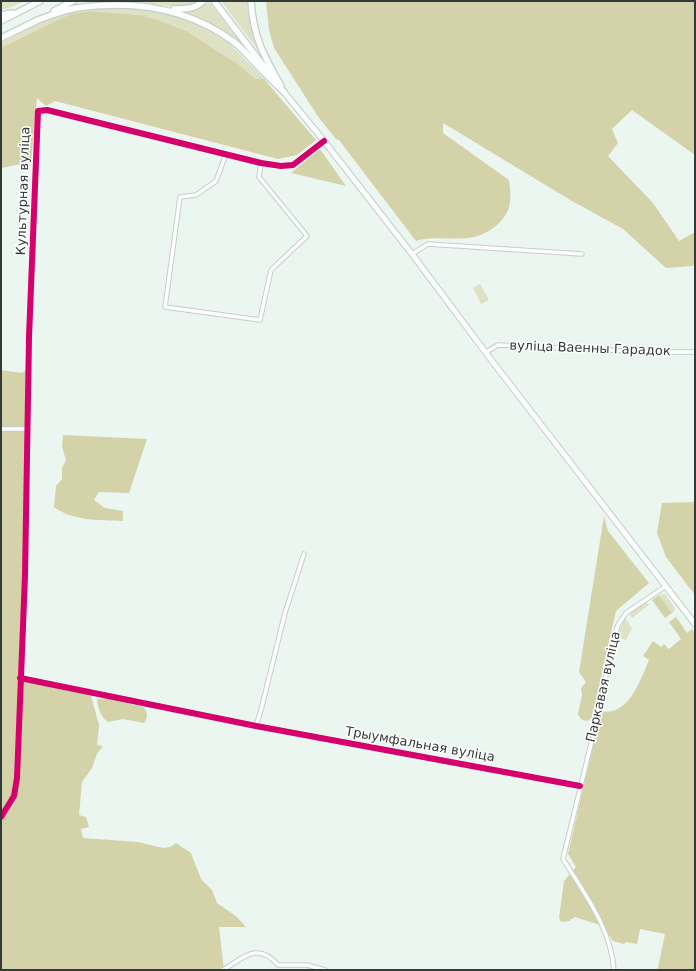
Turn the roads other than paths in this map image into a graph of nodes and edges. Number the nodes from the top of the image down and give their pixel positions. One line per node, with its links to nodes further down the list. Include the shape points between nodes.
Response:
1 (40, 1): 7 (highway)
2 (74, 1): 10 (highway)
3 (203, 1): 6 (highway, via 189,8)
4 (214, 1): 12 (highway)
5 (251, 1): 12 (highway, via 259,44)
6 (168, 9): 10 (highway, via 134,3 101,4 74,8); 12 (highway, via 194,19 231,40)
7 (20, 11): 8 (highway); 9 (highway)
8 (1, 15)
9 (1, 21)
10 (35, 21): 11 (highway)
11 (1, 38)
12 (284, 92): 13 (main road)
13 (324, 141): 15 (street, Культурная вуліца, via 293,165); 16 (main road)
14 (226, 154): 15 (street, Культурная вуліца); 15 (street, via 216,180 196,195 180,197 165,307 260,320 271,270 307,236 259,177); 21 (street, Культурная вуліца, via 48,110 38,111)
15 (261, 163)
16 (412, 254): 17 (street, via 428,244); 18 (main road)
17 (582, 254)
18 (486, 352): 19 (street, вуліца Ваенны Гарадок, via 498,345); 23 (main road)
19 (695, 352)
20 (1, 429): 21 (street)
21 (26, 429): 25 (street, via 25,575)
22 (304, 554): 26 (street, via 285,613)
23 (666, 586): 24 (main road); 27 (street, Паркавая вуліца, via 628,611 618,625)
24 (695, 624)
25 (20, 678): 26 (street, Трыумфальная вуліца); 28 (street, via 16,791)
26 (256, 726): 27 (street, Трыумфальная вуліца)
27 (580, 786): 33 (street, Паркавая вуліца, via 563,858 606,933)
28 (1, 817)
29 (278, 965): 30 (street, via 272,957 262,953 250,953); 31 (street); 32 (street, via 307,965)
30 (223, 970)
31 (277, 970)
32 (326, 970)
33 (614, 970)

